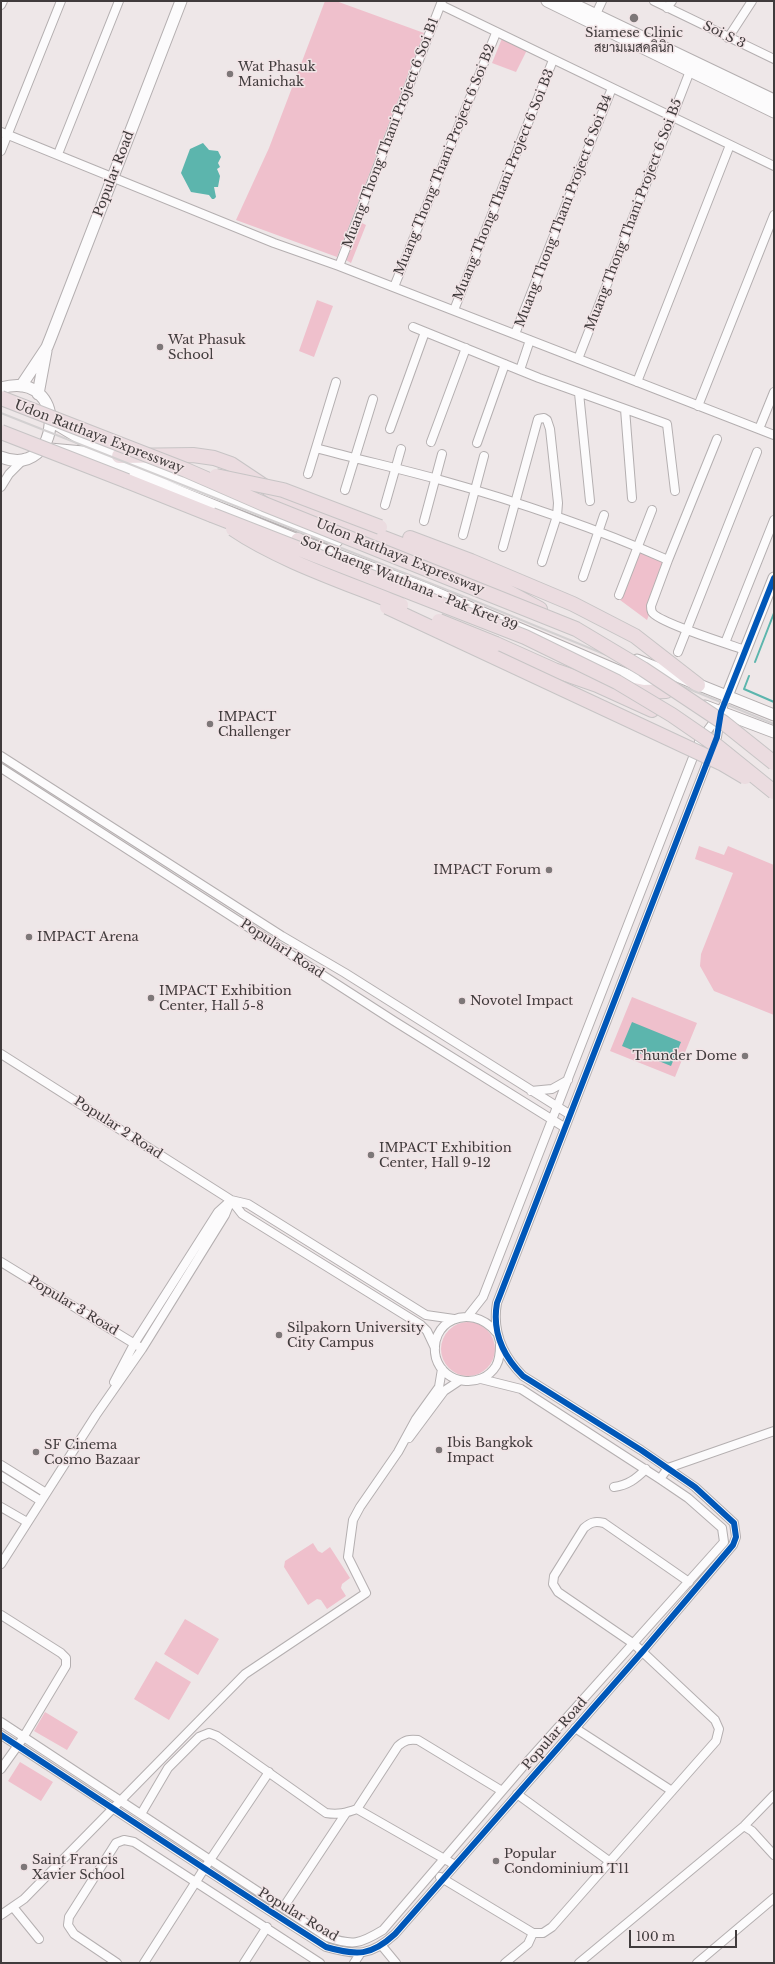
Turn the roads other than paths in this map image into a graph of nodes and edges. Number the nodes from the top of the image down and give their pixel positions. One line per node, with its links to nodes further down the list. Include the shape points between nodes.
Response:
1 (3, 1): 12 (street)
2 (61, 1): 23 (street)
3 (119, 1): 26 (street)
4 (181, 1): 28 (main road, Popular Road)
5 (547, 1): 18 (main road)
6 (567, 1): 13 (main road)
7 (602, 1): 13 (street)
8 (654, 1): 11 (street, Soi S 3)
9 (752, 1): 15 (street)
10 (442, 3): 14 (street); 30 (street, Muang Thong Thani Project 6 Soi B1)
11 (670, 4): 15 (street, Soi S 3)
12 (1, 5)
13 (596, 14): 20 (main road)
14 (496, 33): 17 (street); 31 (street, Muang Thong Thani Project 6 Soi B2)
15 (728, 38): 16 (street, Soi S 3)
16 (774, 58)
17 (553, 60): 19 (street); 32 (street, Muang Thong Thani Project 6 Soi B3)
18 (690, 71): 21 (main road); 22 (street, Muang Thong Thani Project 6 Soi B5)
19 (612, 88): 22 (street); 35 (street, Muang Thong Thani Project 6 Soi B4)
20 (774, 100)
21 (774, 112)
22 (672, 116): 24 (street); 39 (street, Muang Thong Thani Project 6 Soi B5)
23 (5, 134): 25 (street); 26 (street)
24 (730, 145): 27 (street); 43 (street)
25 (1, 151)
26 (58, 154): 28 (street)
27 (774, 166)
28 (112, 178): 30 (street, via 274,243); 37 (main road, Popular Road)
29 (774, 215): 51 (street)
30 (339, 266): 31 (street)
31 (394, 287): 32 (street)
32 (454, 310): 35 (street)
33 (413, 327): 34 (street)
34 (425, 332): 38 (street); 54 (street)
35 (515, 334): 36 (street)
36 (530, 340): 39 (street); 41 (street)
37 (47, 346): 44 (main road); 48 (main road)
38 (466, 348): 40 (street); 59 (street)
39 (578, 359): 43 (street)
40 (505, 364): 41 (street); 60 (street)
41 (520, 370): 47 (street)
42 (336, 382): 62 (street)
43 (637, 382): 51 (street)
44 (21, 386): 45 (main road); 48 (main road)
45 (1, 388)
46 (774, 392): 55 (street)
47 (579, 393): 52 (street); 80 (street)
48 (38, 394): 53 (main road, via 48,406)
49 (1, 398): 72 (highway, Udon Ratthaya Expressway, bridge)
50 (373, 399): 70 (street)
51 (698, 406): 55 (street)
52 (625, 409): 78 (street, via 667,424); 79 (street)
53 (52, 420): 61 (main road, via 49,436); 66 (main road, Soi Chaeng Watthana - Pak Kret 39, via 81,439)
54 (390, 429)
55 (759, 429): 57 (street)
56 (1, 432): 84 (highway, bridge)
57 (774, 435)
58 (717, 439): 94 (street)
59 (431, 442)
60 (477, 443)
61 (41, 448): 69 (main road); 91 (main road, Soi Chaeng Watthana - Pak Kret 39, via 83,452)
62 (316, 448): 70 (street); 73 (street)
63 (401, 449): 71 (street)
64 (757, 452): 100 (street)
65 (442, 454): 74 (street)
66 (119, 456): 99 (highway, bridge, via 193,454 232,464 285,500 468,570); 105 (main road, Soi Chaeng Watthana - Pak Kret 39, via 439,580)
67 (484, 456): 77 (street)
68 (1, 457): 69 (main road, via 14,460)
69 (25, 458): 75 (street, via 9,474)
70 (355, 459): 71 (street); 76 (street)
71 (395, 469): 74 (street); 82 (street)
72 (186, 470): 99 (highway, Udon Ratthaya Expressway, bridge, via 264,504); 105 (highway, bridge, via 283,490 471,561 573,604 635,636)
73 (308, 474)
74 (436, 479): 77 (street); 88 (street)
75 (1, 487)
76 (345, 490)
77 (475, 490): 81 (street); 90 (street)
78 (675, 491)
79 (632, 498)
80 (590, 501)
81 (515, 502): 86 (street); 86 (street, via 538,419 544,418 550,429 558,503); 93 (street)
82 (385, 505)
83 (652, 510): 92 (street)
84 (212, 515): 104 (highway, bridge, via 249,539 296,561 554,670); 115 (highway, bridge, via 525,637 618,682 717,746)
85 (604, 515): 89 (street)
86 (557, 516): 89 (street); 95 (street)
87 (774, 520): 101 (street)
88 (424, 521)
89 (598, 531): 92 (street); 96 (street)
90 (463, 535)
91 (298, 540): 106 (main road, Soi Chaeng Watthana - Pak Kret 39, via 427,589); 116 (highway, bridge, via 364,596 723,764)
92 (637, 546): 94 (street); 98 (street)
93 (503, 547)
94 (668, 560): 100 (street, via 651,606 652,612 657,617)
95 (542, 562)
96 (582, 577)
97 (774, 578): 102 (main road)
98 (618, 595)
99 (576, 629): 113 (highway, Udon Ratthaya Expressway, bridge, via 643,669 724,723)
100 (688, 630): 101 (street); 103 (street)
101 (725, 643): 102 (street)
102 (745, 650): 107 (main road)
103 (678, 652)
104 (597, 685): 106 (highway, via 644,692); 111 (highway, via 672,721)
105 (698, 685): 107 (main road, Soi Chaeng Watthana - Pak Kret 39)
106 (666, 691): 108 (main road, Soi Chaeng Watthana - Pak Kret 39)
107 (727, 696): 108 (street); 109 (main road, Soi Chaeng Watthana - Pak Kret 39)
108 (721, 712): 110 (main road, Soi Chaeng Watthana - Pak Kret 39); 111 (street); 121 (street, via 717,737)
109 (774, 715)
110 (774, 732)
111 (699, 742): 118 (street)
112 (1, 756): 119 (street, Popular1 Road, via 282,936)
113 (774, 763)
114 (1, 768): 122 (street, Popular1 Road)
115 (774, 792)
116 (774, 795)
117 (3, 1054): 124 (street, Popular 2 Road)
118 (568, 1080): 119 (street, via 552,1089); 120 (street)
119 (532, 1091): 120 (street, Popular1 Road)
120 (557, 1107): 121 (street, Popular1 Road); 122 (street)
121 (569, 1114): 123 (street)
122 (552, 1121): 123 (street, Popular1 Road); 126 (street, via 483,1297)
123 (564, 1127): 128 (street, via 497,1302)
124 (231, 1200): 127 (street, Popular 2 Road, via 248,1204 426,1315); 129 (street, via 218,1212); 131 (street, Popular 2 Road, via 242,1214 421,1325 427,1331); 132 (street, via 225,1215)
125 (2, 1262): 129 (street, Popular 3 Road)
126 (468, 1316): 127 (street); 128 (street, via 489,1323)
127 (454, 1319): 131 (street, via 444,1326)
128 (497, 1333): 130 (street)
129 (134, 1344): 132 (street, Popular 3 Road); 137 (street)
130 (500, 1344): 134 (street, via 500,1356 496,1365); 136 (street, via 523,1376)
131 (435, 1348): 133 (street)
132 (142, 1349): 137 (street)
133 (442, 1369): 135 (street); 140 (street, via 438,1387)
134 (481, 1379): 135 (street); 138 (street, via 520,1389)
135 (459, 1381): 140 (street, via 444,1391 423,1423)
136 (577, 1411): 138 (street); 142 (street)
137 (96, 1415): 147 (street)
138 (571, 1421): 143 (street)
139 (774, 1431): 142 (street)
140 (398, 1452): 169 (street, via 353,1520 348,1553 350,1563 366,1593 244,1674)
141 (1, 1464): 147 (street)
142 (668, 1468): 145 (street); 152 (street, via 695,1487 734,1523)
143 (646, 1469): 145 (street); 146 (street, via 632,1481)
144 (1, 1476): 148 (street)
145 (660, 1479): 151 (street, via 688,1498 722,1528)
146 (614, 1487)
147 (46, 1493): 148 (street)
148 (41, 1501): 150 (street)
149 (1, 1507): 150 (street)
150 (27, 1522): 153 (street)
151 (724, 1535): 152 (street); 154 (street, Popular Road, via 724,1542)
152 (736, 1537): 157 (street, Popular Road, via 733,1545)
153 (1, 1564)
154 (689, 1582): 156 (street, Popular Road); 156 (street, via 604,1523 590,1523 584,1528 554,1576 555,1589)
155 (1, 1615): 161 (street, via 66,1658 66,1666 60,1679)
156 (634, 1644): 157 (street); 165 (street, Popular Road)
157 (643, 1652): 159 (street, Popular Road); 166 (street, via 715,1720 719,1729 716,1741)
158 (1, 1722): 161 (street, Popular Road)
159 (575, 1728): 166 (street); 167 (street, Popular Road)
160 (1, 1735): 162 (street, Popular Road)
161 (24, 1737): 162 (street); 169 (street, Popular Road)
162 (18, 1746): 163 (street); 170 (street, Popular Road)
163 (1, 1769)
164 (269, 1772): 172 (street, via 326,1813); 173 (street, via 217,1736 204,1734 168,1768); 177 (street)
165 (502, 1791): 171 (street, via 418,1740 410,1739 398,1746); 176 (street, Popular Road)
166 (672, 1791): 178 (street)
167 (517, 1794): 178 (street); 179 (street, Popular Road)
168 (774, 1795): 174 (street)
169 (121, 1799): 170 (street); 173 (street, Popular Road)
170 (113, 1808): 180 (street, Popular Road); 185 (street, via 24,1899)
171 (357, 1809): 172 (street); 176 (street)
172 (346, 1813): 186 (street)
173 (141, 1814): 177 (street, Popular Road)
174 (744, 1826): 175 (street); 200 (street)
175 (774, 1855)
176 (445, 1859): 179 (street); 181 (street, Popular Road)
177 (210, 1860): 180 (street); 186 (street, Popular Road)
178 (609, 1861): 189 (street, via 552,1927 543,1934)
179 (455, 1865): 182 (street, Popular Road)
180 (204, 1869): 183 (street); 192 (street, Popular Road, via 326,1947)
181 (431, 1875): 182 (street); 186 (street, Popular Road, via 383,1930 363,1942 343,1943 327,1937)
182 (443, 1878): 189 (street); 191 (street, Popular Road, via 396,1934)
183 (196, 1882): 188 (street); 193 (street, via 134,1842 124,1840 116,1843 69,1917 68,1926 74,1934); 194 (street)
184 (774, 1898): 201 (street)
185 (13, 1906): 187 (street); 190 (street)
186 (283, 1908)
187 (1, 1915)
188 (267, 1928): 195 (street); 196 (street)
189 (533, 1933): 199 (street, via 528,1944)
190 (39, 1939)
191 (382, 1946): 192 (street, Popular Road); 198 (street)
192 (360, 1954): 197 (street)
193 (118, 1963)
194 (144, 1963)
195 (244, 1963)
196 (320, 1963)
197 (354, 1963)
198 (396, 1963)
199 (505, 1963)
200 (579, 1963)
201 (697, 1963)

